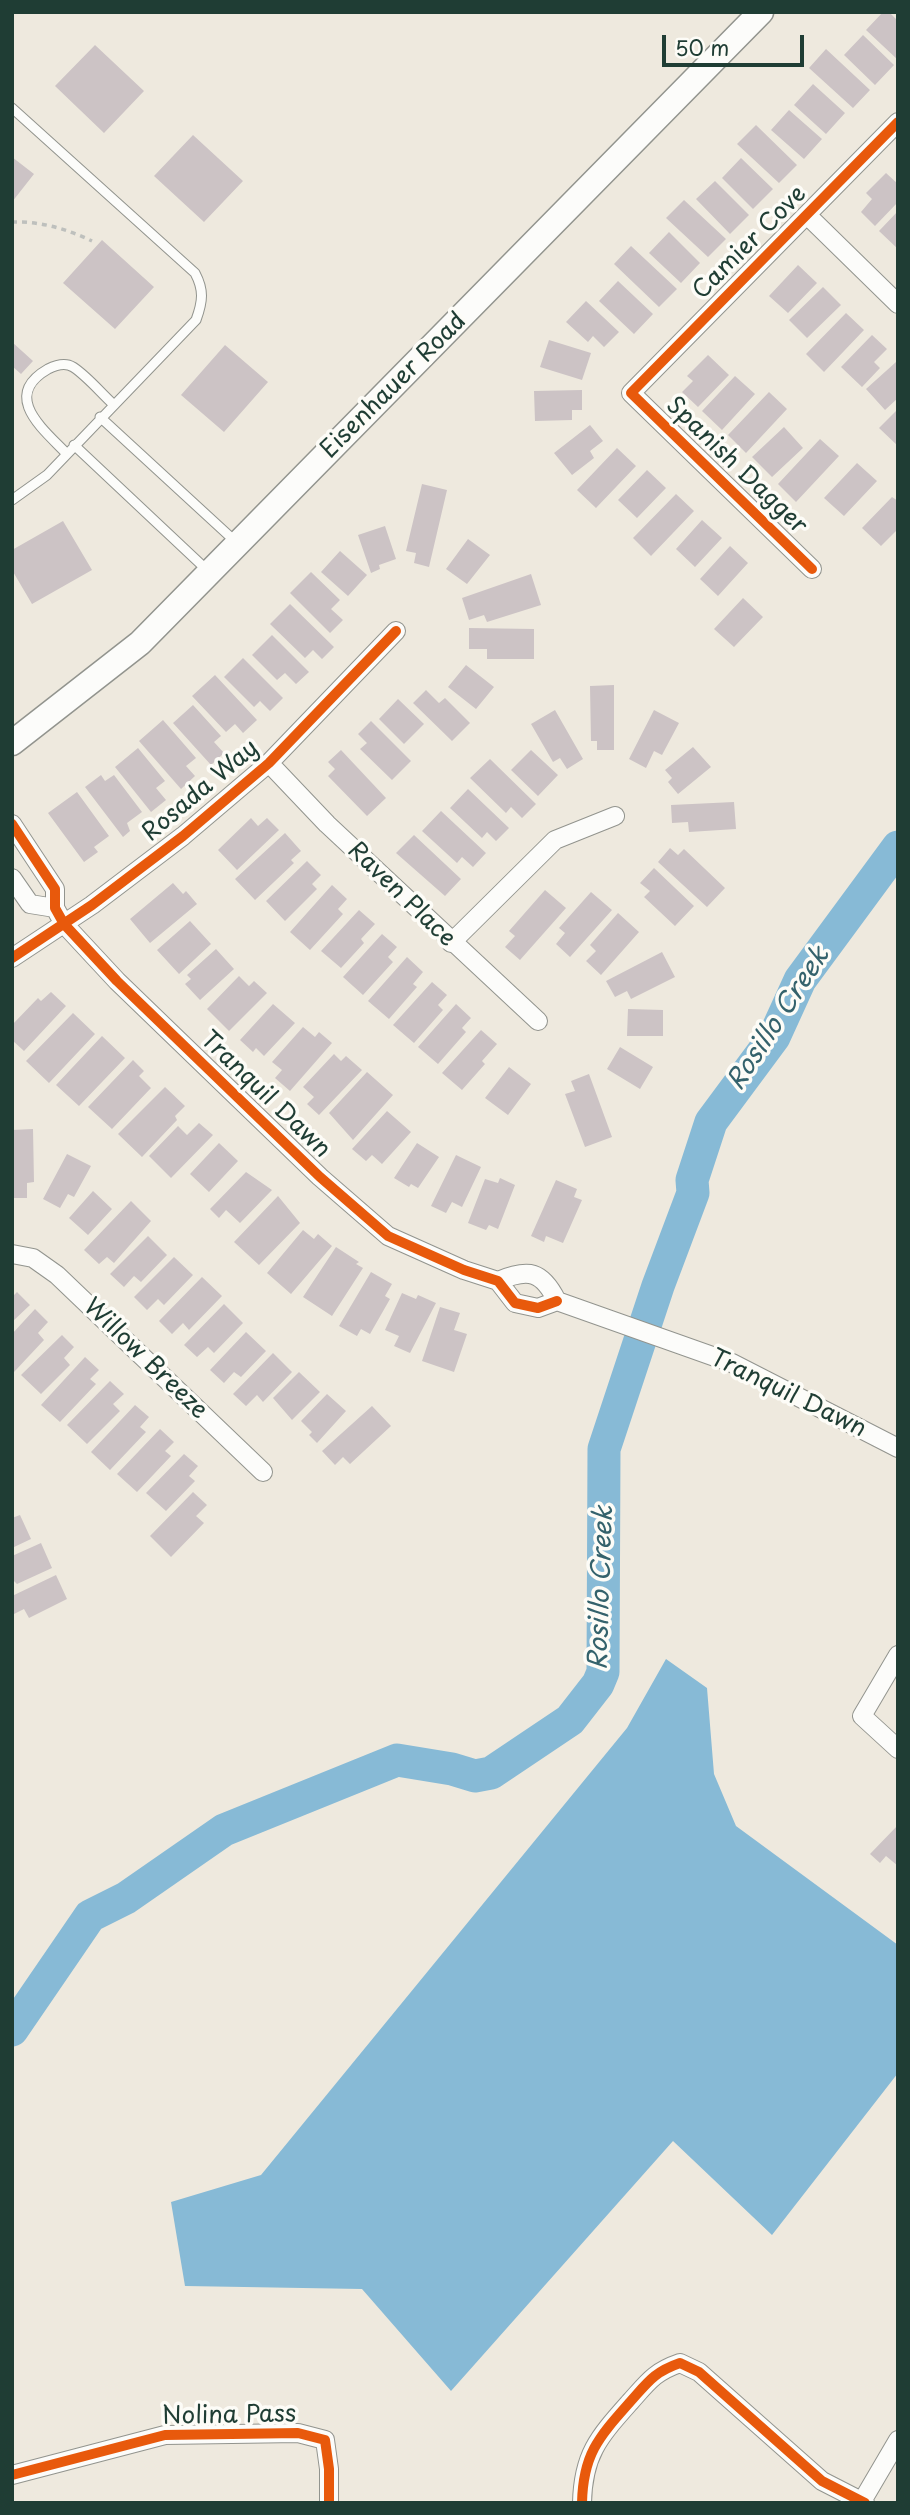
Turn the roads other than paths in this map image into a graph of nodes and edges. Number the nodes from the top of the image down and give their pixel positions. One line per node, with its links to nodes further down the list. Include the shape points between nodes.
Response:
1 (761, 12): 12 (main road, Eisenhauer Road)
2 (12, 108): 7 (lane, via 195,273 202,287 196,320)
3 (898, 122): 4 (street, Camier Cove)
4 (807, 215): 5 (street); 6 (street, Camier Cove)
5 (898, 303)
6 (631, 393): 13 (street, Spanish Dagger)
7 (113, 404): 8 (lane); 10 (lane, via 71,365 57,364 38,375 26,391 27,405 33,419)
8 (100, 417): 9 (lane); 12 (lane)
9 (74, 445): 10 (lane); 14 (lane)
10 (66, 453): 11 (lane, via 47,475)
11 (12, 500)
12 (238, 544): 14 (main road, Eisenhauer Road)
13 (812, 569)
14 (210, 572): 16 (main road, Eisenhauer Road, via 140,643)
15 (396, 631): 17 (street, Rosada Way)
16 (12, 743)
17 (269, 763): 21 (street, Rosada Way, via 183,836); 22 (street, Raven Place)
18 (615, 816): 22 (street, via 555,841)
19 (12, 824): 21 (street, Tranquil Dawn, via 55,888)
20 (12, 878): 21 (street, Tranquil Dawn, via 30,904)
21 (59, 916): 23 (street, Rosada Way); 26 (street, Tranquil Dawn, via 117,982 388,1236)
22 (451, 943): 24 (street, Raven Place)
23 (12, 958)
24 (538, 1021)
25 (16, 1253): 29 (street, Willow Breeze, via 57,1275)
26 (498, 1282): 27 (street, Tranquil Dawn, via 510,1299 523,1307 538,1308); 27 (street, Tranquil Dawn, via 519,1273 533,1274 546,1282)
27 (558, 1301): 28 (street, Tranquil Dawn, via 732,1363)
28 (898, 1448)
29 (263, 1472)
30 (898, 1655): 31 (street, via 862,1716)
31 (898, 1748)
32 (898, 2440): 34 (street)
33 (12, 2475): 35 (street, Nolina Pass, via 164,2435 298,2433 325,2440)
34 (863, 2502): 36 (street, via 822,2481 699,2372 680,2363 657,2371 598,2437 583,2477)
35 (329, 2503)
36 (582, 2503)

